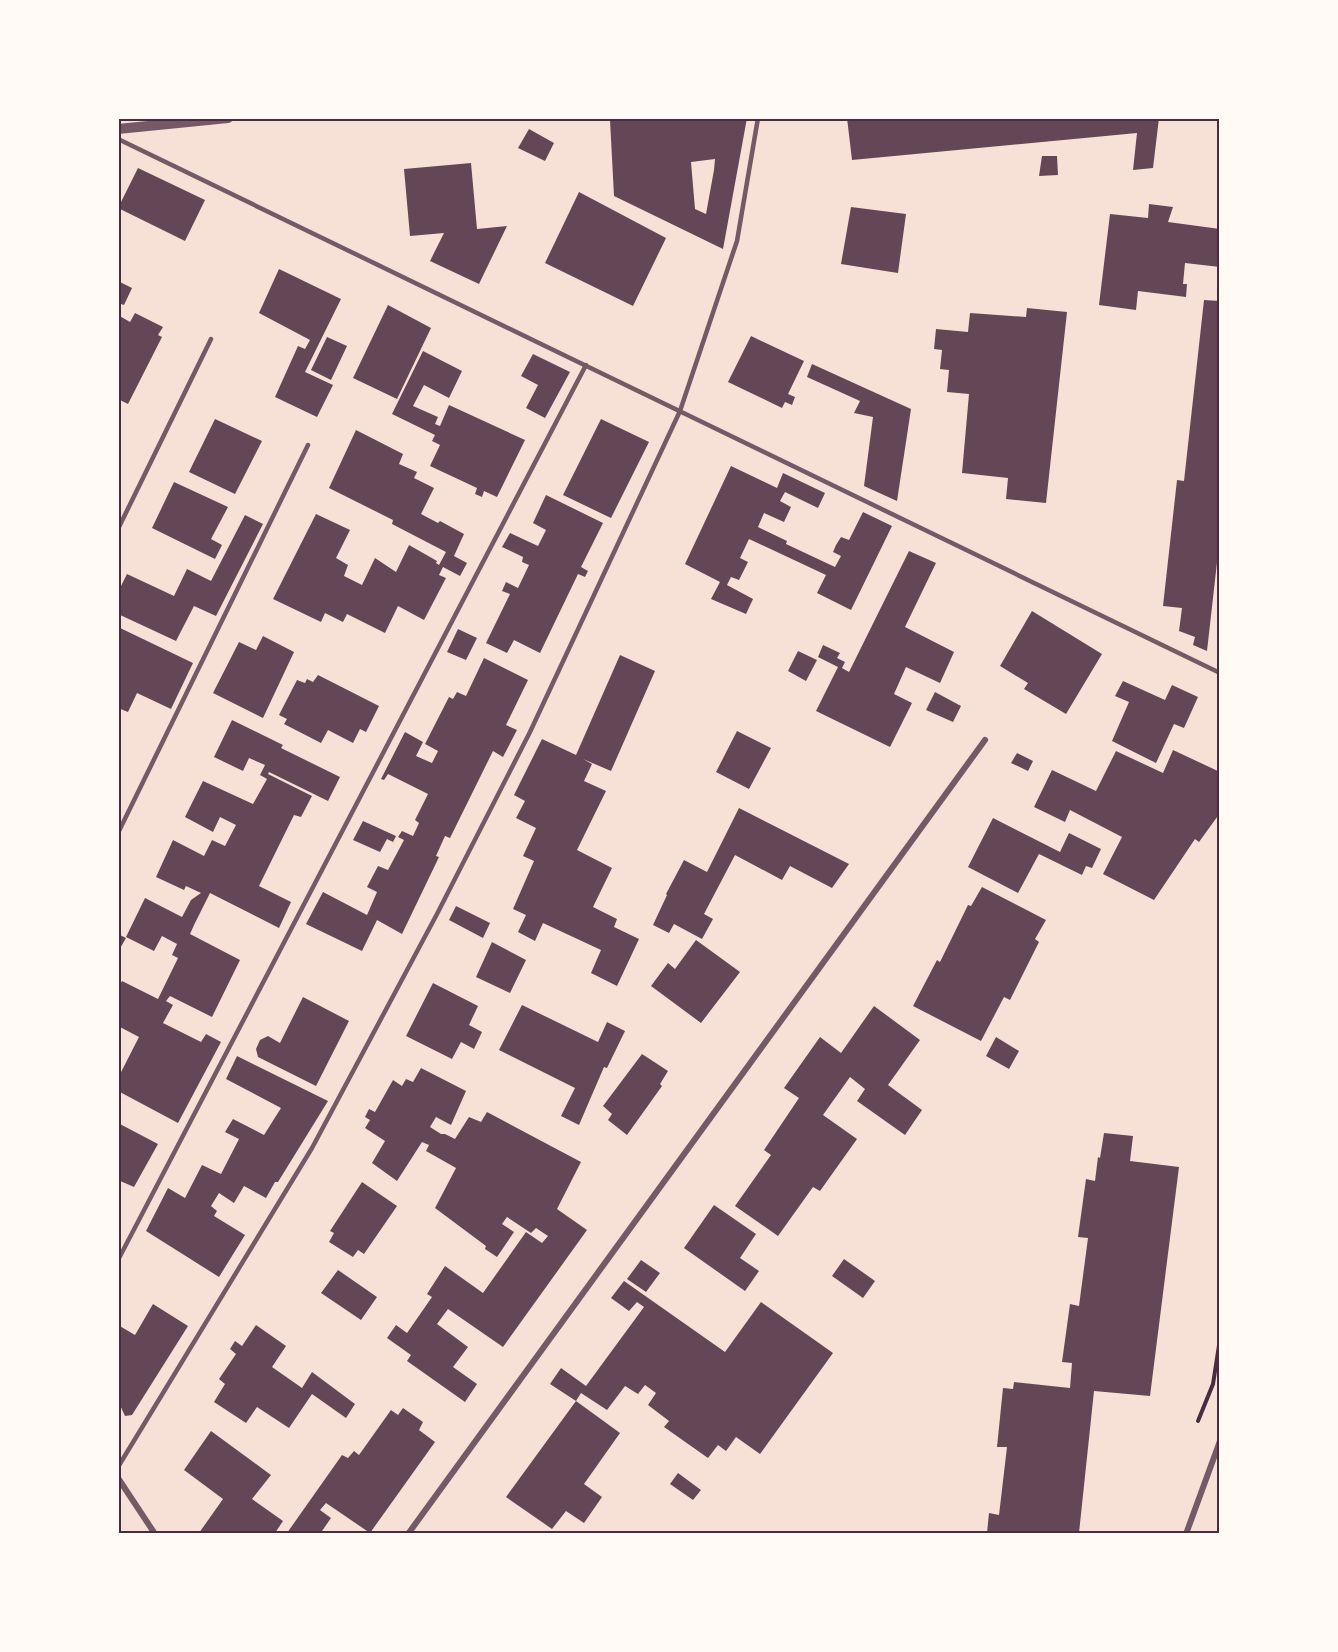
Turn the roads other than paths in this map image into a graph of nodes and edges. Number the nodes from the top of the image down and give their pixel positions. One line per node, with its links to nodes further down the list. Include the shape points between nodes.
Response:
1 (228, 118): 3 (street)
2 (758, 118): 7 (lane, via 737,241)
3 (118, 129)
4 (118, 139): 6 (lane)
5 (211, 339): 9 (lane)
6 (586, 365): 7 (lane); 13 (lane)
7 (680, 411): 10 (lane); 15 (lane, via 530,732 426,935 312,1148)
8 (308, 445): 12 (lane)
9 (118, 529)
10 (1220, 673)
11 (985, 740): 18 (street)
12 (118, 832)
13 (118, 1260)
14 (1220, 1441): 19 (street)
15 (118, 1467)
16 (118, 1478): 17 (street)
17 (155, 1533)
18 (408, 1533)
19 (1186, 1533)

